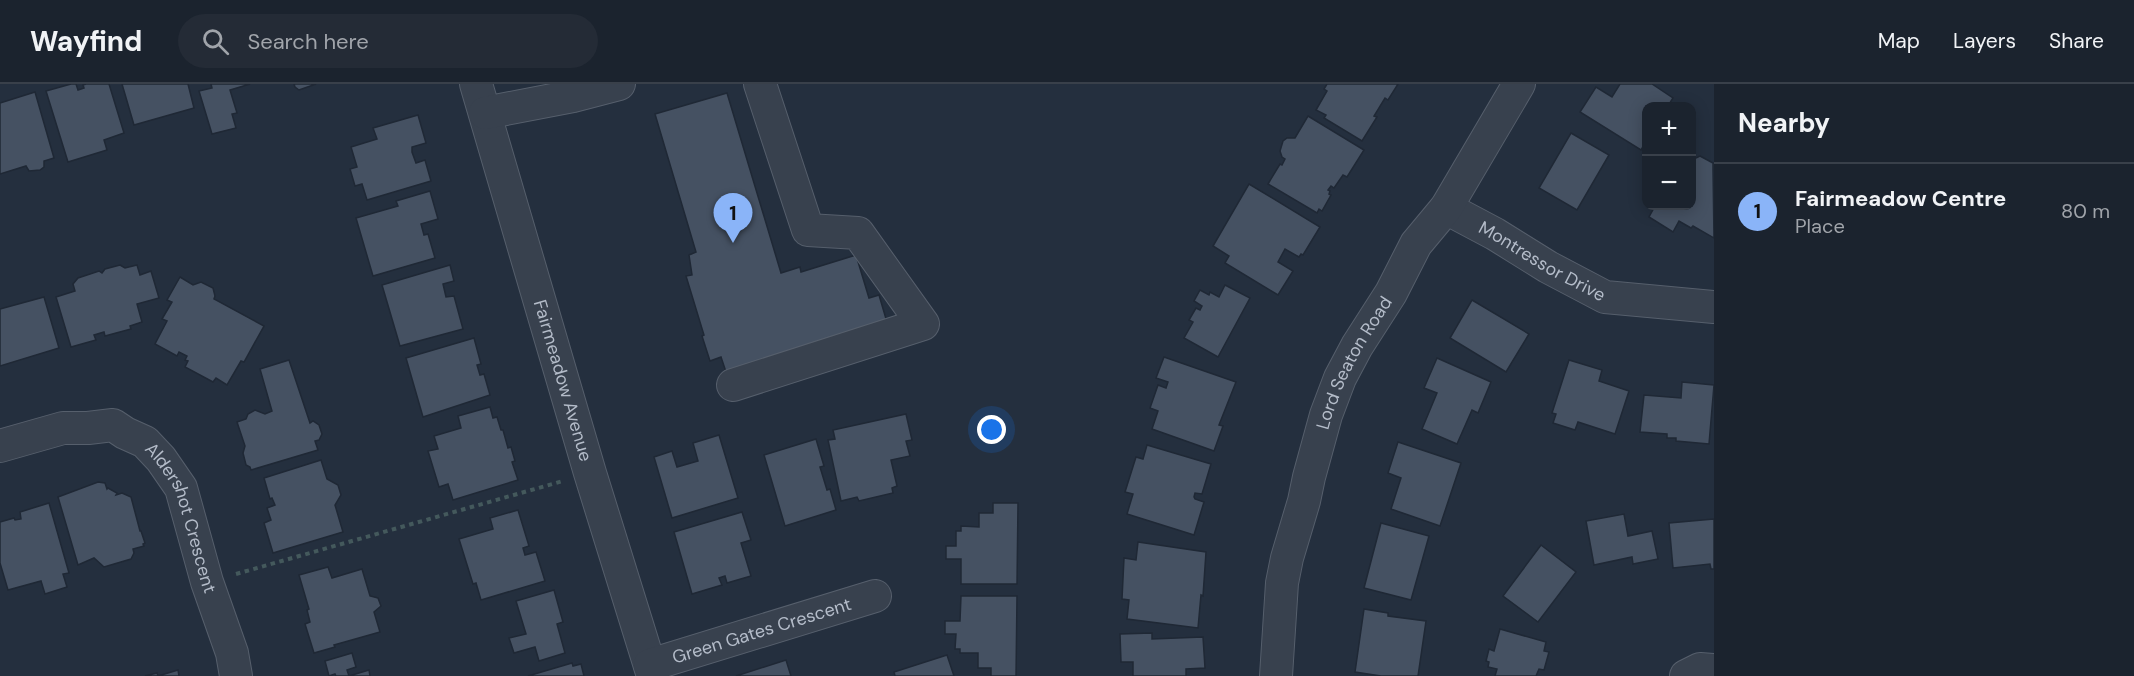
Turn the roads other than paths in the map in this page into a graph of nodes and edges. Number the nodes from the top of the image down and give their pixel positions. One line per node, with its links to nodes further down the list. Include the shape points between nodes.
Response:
1 (476, 84): 5 (street, Fairmeadow Avenue)
2 (619, 84): 5 (street)
3 (760, 84): 8 (street, via 808,230 858,233 922,324)
4 (1519, 84): 6 (street, Lord Seaton Road)
5 (485, 113): 11 (street, Fairmeadow Avenue)
6 (1446, 208): 7 (street, Montressor Drive, via 1605,297); 14 (street, Lord Seaton Road, via 1416,244 1340,378 1326,415 1282,583)
7 (1714, 308)
8 (733, 385)
9 (0, 446): 13 (street, Aldershot Crescent, via 63,428 113,424 145,442 181,488)
10 (875, 596): 11 (street, Green Gates Crescent)
11 (651, 670)
12 (1714, 670): 15 (street, via 1700,669)
13 (236, 676)
14 (1276, 676)
15 (1686, 676)

